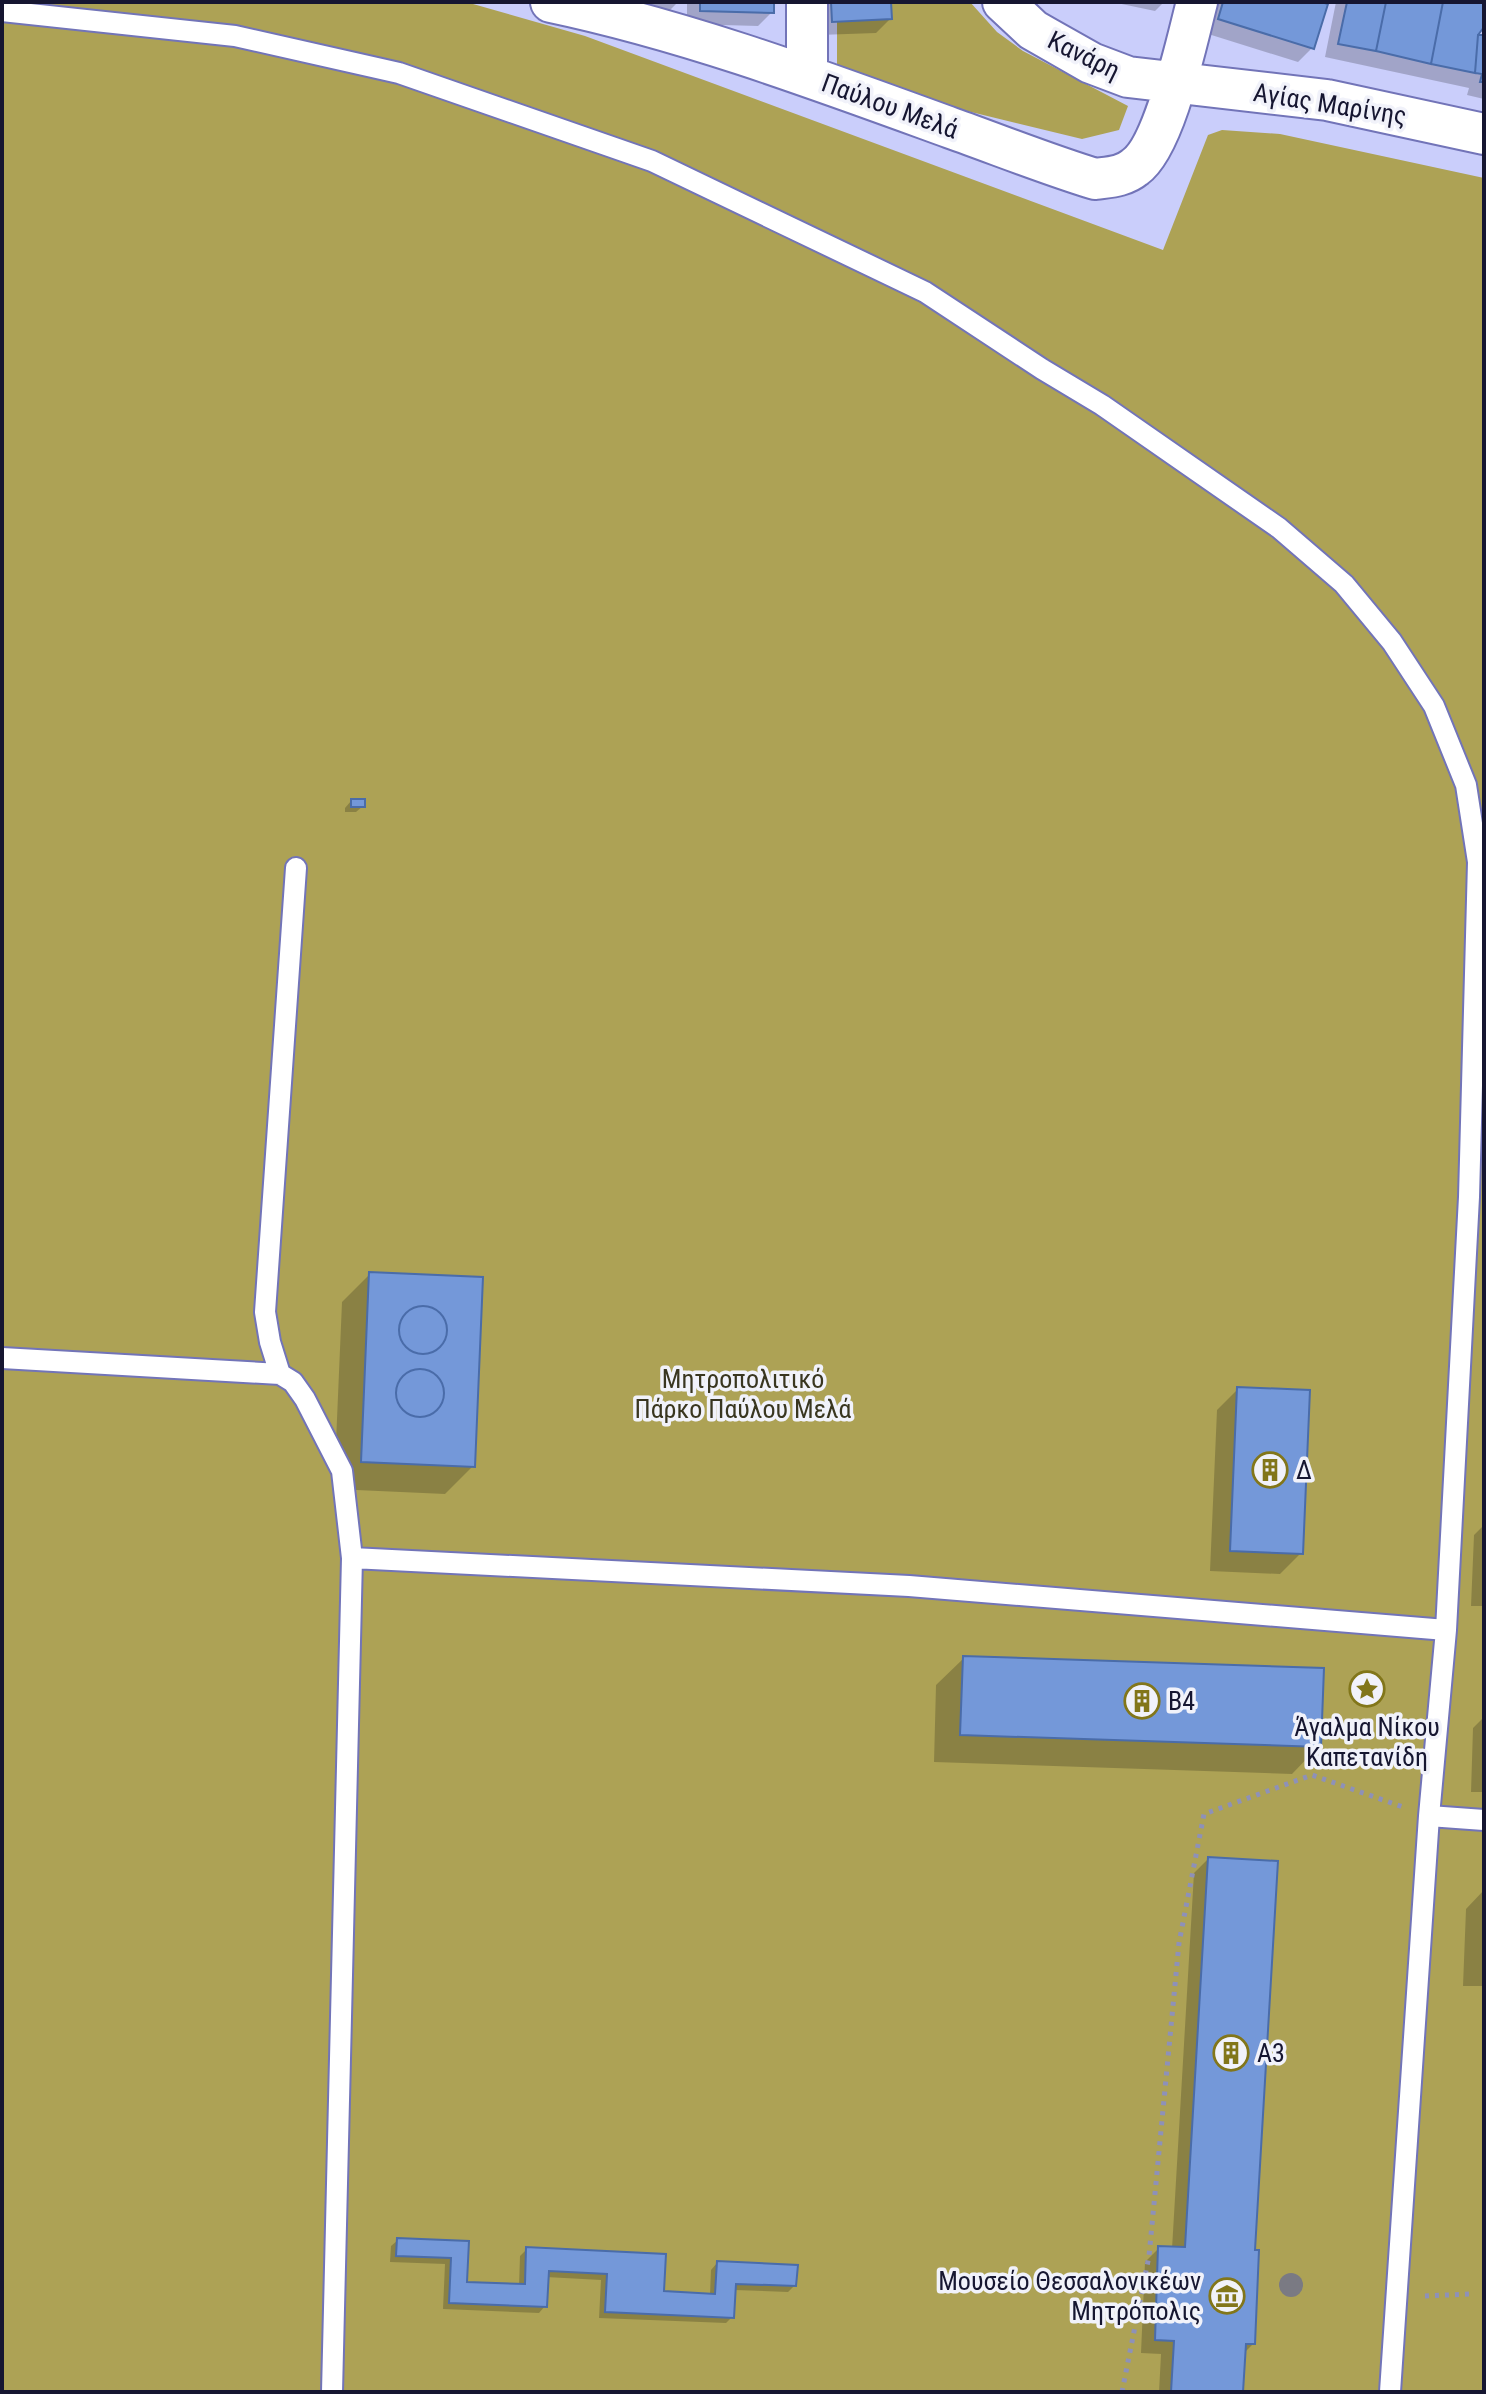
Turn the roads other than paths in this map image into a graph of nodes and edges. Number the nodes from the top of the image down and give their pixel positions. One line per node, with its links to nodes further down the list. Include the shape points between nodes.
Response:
1 (551, 2): 5 (street, Παύλου Μελά)
2 (807, 2): 7 (street)
3 (1003, 2): 8 (street, Κανάρη, via 1033,30 1091,63 1128,77)
4 (1197, 2): 8 (street, Παύλου Μελά)
5 (592, 6): 7 (street, Παύλου Μελά)
6 (2, 11): 11 (lane, via 235,36 399,73 652,161 925,292 1102,405 1279,528 1344,584 1392,642 1434,706 1466,785 1478,862)
7 (807, 75): 8 (street, Παύλου Μελά, via 1095,179 1137,167 1154,146)
8 (1175, 84): 9 (street, Αγίας Μαρίνης, via 1327,100)
9 (1484, 134)
10 (296, 868): 13 (lane, via 265,1312)
11 (1476, 1198): 15 (lane)
12 (2, 1358): 13 (lane)
13 (280, 1374): 14 (lane, via 305,1399 342,1471)
14 (352, 1558): 15 (lane, via 909,1586); 18 (lane)
15 (1446, 1630): 16 (lane)
16 (1429, 1816): 17 (lane); 19 (lane)
17 (1484, 1820)
18 (332, 2392)
19 (1390, 2392)

